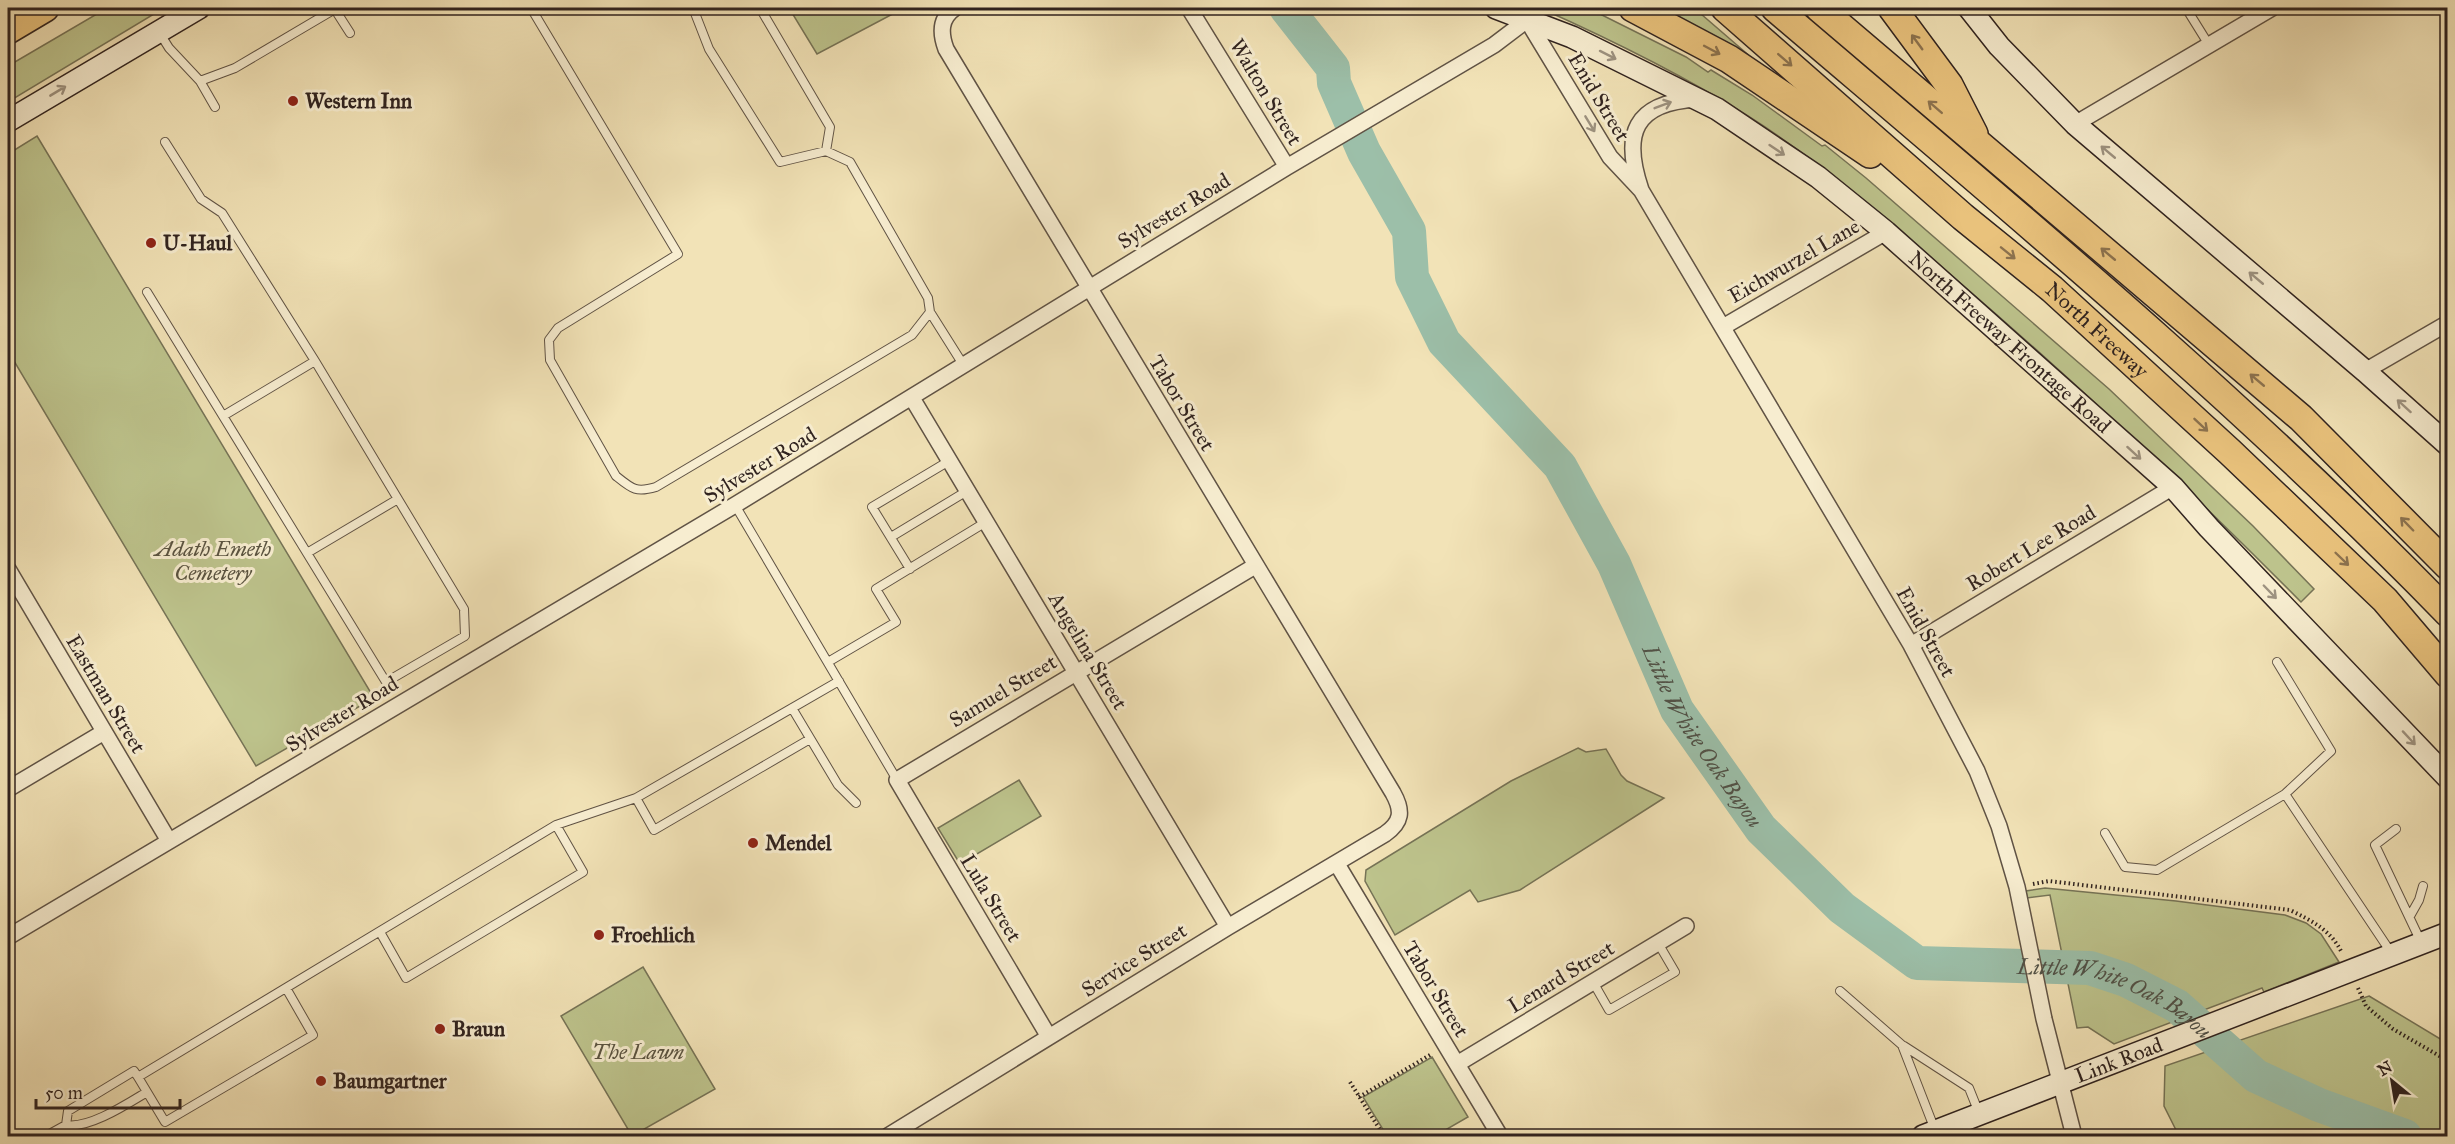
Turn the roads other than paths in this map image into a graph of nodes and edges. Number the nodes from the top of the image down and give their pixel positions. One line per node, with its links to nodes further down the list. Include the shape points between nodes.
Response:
1 (45, 8): 19 (highway)
2 (199, 8): 20 (main road)
3 (335, 8): 21 (lane); 23 (lane, via 235,69)
4 (531, 8): 37 (lane, via 678,254 558,328 549,340 550,360 616,476 630,488 643,491 656,487 912,335)
5 (693, 8): 30 (lane, via 709,49 780,162)
6 (760, 8): 30 (lane, via 830,127)
7 (955, 8): 35 (street, Tabor Street, via 943,21 946,49)
8 (1190, 8): 31 (street, Walton Street)
9 (1496, 8): 18 (main road, North Freeway Frontage Road)
10 (1633, 8): 33 (highway, one-way to 33, via 1729,59)
11 (1725, 8): 33 (highway, North Freeway, one-way to 33)
12 (1775, 8): 58 (highway, North Freeway, via 2138,318 2360,524)
13 (1820, 8): 29 (highway, one-way to 13)
14 (1892, 8): 29 (highway, one-way to 14, via 1949,86)
15 (1969, 8): 27 (main road, via 1999,46)
16 (2186, 8): 22 (lane)
17 (2272, 8): 22 (street)
18 (1527, 20): 24 (main road, North Freeway Frontage Road, one-way to 24, via 1572,37); 31 (street, Sylvester Road, via 1494,45); 32 (street, Enid Street, one-way to 32, via 1610,157)
19 (8, 30)
20 (158, 31): 23 (lane); 26 (main road, one-way to 20)
21 (350, 33)
22 (2209, 45): 27 (street)
23 (200, 81): 25 (lane)
24 (1696, 99): 32 (street, Enid Street, one-way to 24, via 1632,157 1641,120 1659,105); 34 (main road, North Freeway Frontage Road, one-way to 34, via 1818,177)
25 (215, 107)
26 (8, 121)
27 (2075, 124): 42 (main road, one-way to 27)
28 (165, 142): 40 (lane, via 201,200 222,213)
29 (1979, 146): 55 (highway, one-way to 29, via 2301,418)
30 (826, 152): 37 (lane, via 850,162 928,298)
31 (1287, 167): 35 (street, Sylvester Road)
32 (1641, 190): 39 (street, Enid Street)
33 (1963, 217): 63 (highway, North Freeway, one-way to 63, via 2052,289 2230,452 2385,600)
34 (1886, 232): 39 (street, Eichwurzel Lane); 47 (main road, North Freeway Frontage Road, one-way to 47)
35 (1088, 288): 41 (street, Sylvester Road); 54 (street, Tabor Street)
36 (147, 292): 44 (lane)
37 (930, 312): 41 (lane)
38 (2448, 322): 42 (street)
39 (1723, 327): 59 (street, Enid Street)
40 (315, 361): 44 (lane); 49 (lane)
41 (964, 366): 43 (street, Sylvester Road)
42 (2365, 371): 45 (main road, one-way to 42)
43 (912, 398): 46 (street, Angelina Street); 50 (street, Sylvester Road)
44 (223, 416): 53 (lane)
45 (2448, 445)
46 (949, 461): 48 (street, Angelina Street); 52 (lane, via 872,507)
47 (2173, 488): 59 (street, Robert Lee Road); 68 (main road, North Freeway Frontage Road, one-way to 68)
48 (967, 490): 51 (street, Angelina Street); 52 (lane)
49 (398, 499): 53 (lane); 53 (lane, via 464,609 465,636 386,682)
50 (735, 505): 60 (lane); 78 (street, Sylvester Road)
51 (986, 522): 56 (lane); 62 (street, Angelina Street)
52 (891, 537): 56 (lane)
53 (307, 554)
54 (1256, 566): 62 (street, Samuel Street); 74 (street, Tabor Street, via 1394,793)
55 (2448, 566)
56 (910, 568): 60 (lane, via 876,589 896,622)
57 (8, 569): 66 (street, Eastman Street)
58 (2448, 613)
59 (1911, 645): 97 (street, Enid Street, via 1977,771 1999,826)
60 (828, 662): 64 (lane)
61 (2277, 662): 71 (lane, via 2331,751)
62 (1076, 672): 69 (street, Samuel Street); 83 (street, Angelina Street)
63 (2448, 674)
64 (839, 681): 65 (lane); 69 (lane)
65 (792, 708): 67 (lane); 72 (lane)
66 (104, 732): 70 (street); 78 (street, Eastman Street)
67 (810, 739): 72 (lane, via 654,830); 73 (lane, via 838,784)
68 (2448, 778)
69 (897, 780): 93 (street, Lula Street)
70 (8, 789)
71 (2285, 794): 77 (lane, via 2157,870 2125,867); 89 (lane)
72 (636, 798): 75 (lane)
73 (856, 803)
74 (1400, 819): 79 (street, Service Street, via 1395,827)
75 (556, 825): 84 (lane); 84 (lane, via 583,872 406,978)
76 (2396, 829): 81 (lane, via 2375,845)
77 (2105, 833)
78 (169, 841): 86 (street, Sylvester Road)
79 (1337, 864): 83 (street, Service Street); 95 (street, Tabor Street)
80 (2423, 886): 81 (lane)
81 (2410, 916): 88 (lane)
82 (1686, 926): 87 (street, Lenard Street)
83 (1228, 927): 93 (street, Service Street)
84 (380, 932): 91 (lane)
85 (2448, 933): 88 (main road, Link Road)
86 (8, 937)
87 (1658, 943): 90 (street, Lenard Street); 90 (lane, via 1675,972 1609,1010)
88 (2421, 944): 89 (main road, Link Road)
89 (2393, 955): 97 (main road, Link Road)
90 (1593, 982): 95 (street, Lenard Street)
91 (286, 988): 96 (lane); 98 (lane, via 313,1035 165,1122)
92 (1840, 991): 94 (lane)
93 (1049, 1037): 103 (street, Service Street)
94 (1902, 1045): 99 (lane, via 1969,1088); 101 (lane)
95 (1457, 1064): 104 (street, Tabor Street)
96 (138, 1077): 98 (lane); 100 (lane, via 134,1071 69,1111)
97 (2062, 1083): 99 (main road, Link Road); 105 (street, Enid Street)
98 (147, 1092): 100 (lane, via 112,1112 76,1126)
99 (1980, 1115): 101 (main road, Link Road)
100 (66, 1125): 102 (lane)
101 (1930, 1134)
102 (46, 1137)
103 (888, 1137)
104 (1500, 1137)
105 (2074, 1137)

